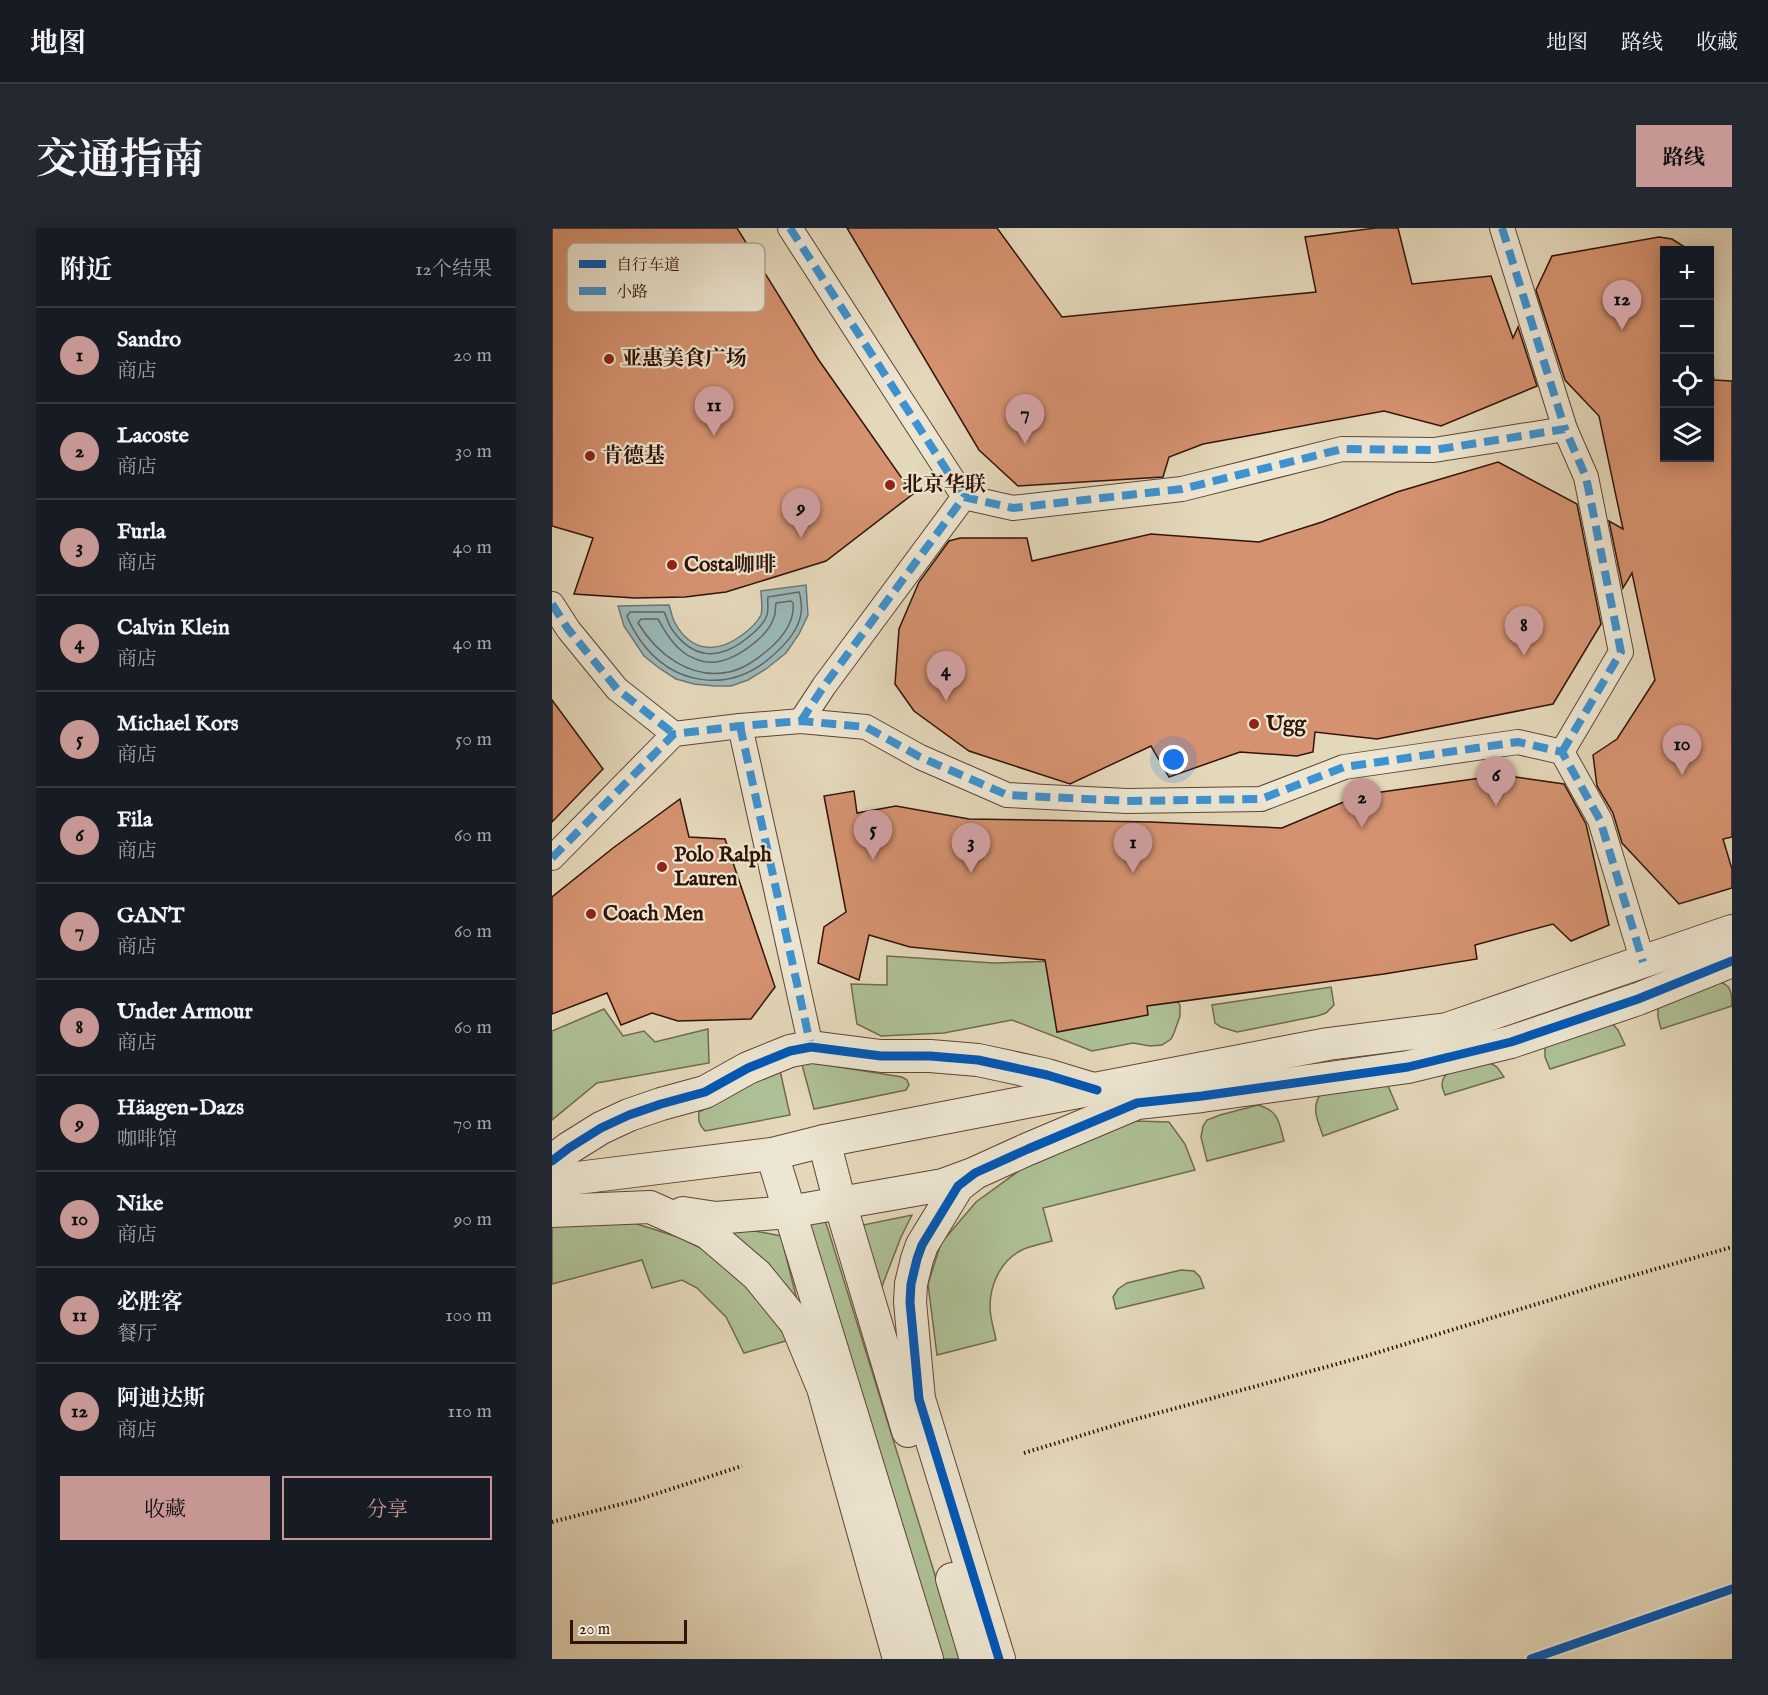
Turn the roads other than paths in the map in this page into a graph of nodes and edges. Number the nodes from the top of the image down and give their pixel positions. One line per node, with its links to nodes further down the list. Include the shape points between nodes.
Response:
1 (790, 228): 4 (street)
2 (1502, 228): 3 (street)
3 (1565, 429): 4 (street, via 1434,450 1341,449 1182,489 1081,501 1013,508); 9 (street, via 1586,477 1621,652)
4 (964, 497): 6 (street)
5 (552, 604): 8 (street, via 617,689)
6 (801, 721): 7 (street); 9 (street, via 866,727 920,757 1007,795 1127,801 1261,799 1344,767 1518,742)
7 (740, 726): 8 (street); 13 (street)
8 (674, 734): 10 (street)
9 (1562, 752): 12 (street, via 1600,820)
10 (552, 858)
11 (1726, 948): 12 (street); 17 (street, via 1638,999 1522,1039 1408,1067 1137,1103)
12 (1642, 962): 14 (street, via 1447,1029 1328,1044)
13 (811, 1047): 14 (street, via 881,1056 978,1060); 18 (street, via 748,1068 705,1092 629,1115 601,1128)
14 (1097, 1090): 15 (street)
15 (824, 1141): 16 (street); 19 (street)
16 (772, 1154): 18 (street); 22 (street)
17 (975, 1173): 19 (street, via 943,1185); 26 (street, via 958,1186 922,1245 910,1302 919,1399)
18 (558, 1174)
19 (840, 1203): 22 (street); 25 (street)
20 (650, 1207): 21 (street); 22 (street, via 716,1218); 23 (street, via 708,1233 757,1275 796,1323 823,1388)
21 (552, 1211)
22 (789, 1212): 24 (street)
23 (899, 1659)
24 (927, 1659)
25 (976, 1659)
26 (999, 1659)

